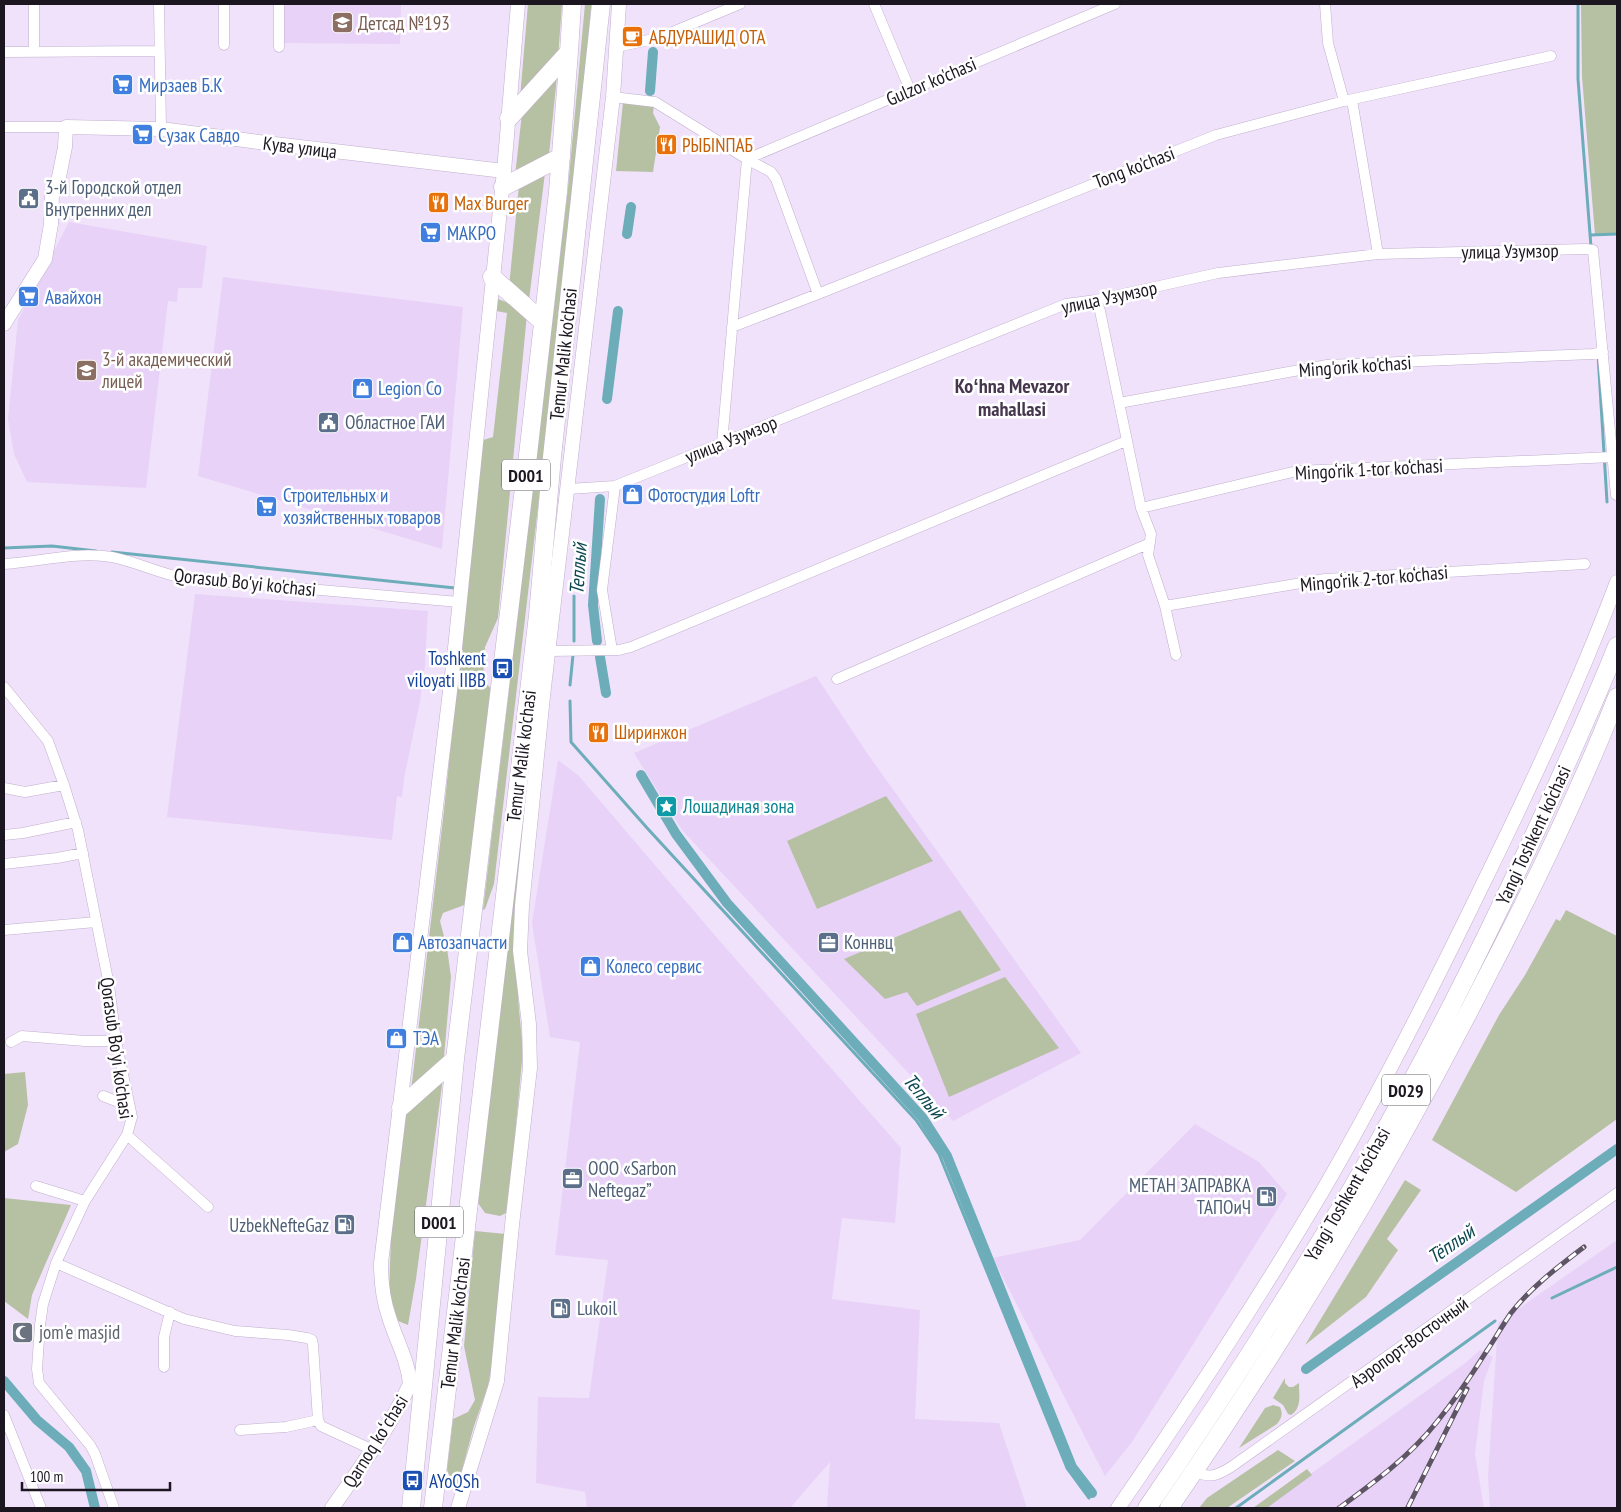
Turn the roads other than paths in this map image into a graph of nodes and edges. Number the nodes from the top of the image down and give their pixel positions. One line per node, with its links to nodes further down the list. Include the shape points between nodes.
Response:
1 (34, 4): 18 (street)
2 (159, 4): 16 (street)
3 (224, 4): 13 (street)
4 (279, 4): 14 (street)
5 (518, 4): 24 (street)
6 (572, 4): 19 (highway, Temur Malik ko'chasi / D001)
7 (601, 4): 53 (highway, Temur Malik ko'chasi / D001)
8 (619, 4): 15 (street)
9 (740, 4): 15 (street, via 658,38)
10 (874, 4): 21 (street)
11 (1115, 4): 21 (street, Gulzor ko'chasi)
12 (1326, 4): 23 (street, via 1328,43)
13 (224, 45)
14 (279, 47)
15 (617, 47): 22 (street)
16 (159, 51): 18 (street); 27 (street)
17 (4, 52): 18 (street)
18 (34, 52)
19 (569, 52): 24 (highway); 28 (highway, Temur Malik ko'chasi / D001)
20 (1551, 56): 23 (street, Tong ko'chasi)
21 (910, 90): 29 (street, Gulzor ko'chasi)
22 (613, 97): 29 (street, via 655,102); 44 (street)
23 (1348, 101): 31 (street); 33 (street, Tong ko'chasi, via 1216,135)
24 (509, 118): 30 (street)
25 (4, 127): 26 (street)
26 (66, 127): 27 (street, Кува улица); 36 (street, via 59,177 52,195 45,259)
27 (161, 129): 30 (street, Кува улица)
28 (561, 157): 30 (highway); 35 (highway, Temur Malik ko'chasi / D001)
29 (747, 159): 33 (street, via 771,172 776,179); 37 (street)
30 (504, 179): 32 (street)
31 (1378, 254): 34 (street, улица Узумзор, via 1218,273); 38 (street, улица Узумзор, via 1589,250)
32 (492, 278): 35 (highway); 51 (street)
33 (818, 294): 37 (street, Tong ko'chasi)
34 (1096, 300): 39 (street); 41 (street, улица Узумзор, via 1066,304)
35 (543, 322): 73 (highway, Temur Malik ko'chasi / D001)
36 (4, 324)
37 (732, 327): 41 (street)
38 (1598, 353): 39 (street, Ming'orik ko'chasi, via 1327,364); 42 (street)
39 (1119, 403): 40 (street)
40 (1126, 442): 46 (street); 56 (street, via 632,648)
41 (722, 443): 43 (street, улица Узумзор)
42 (1612, 457): 45 (street); 46 (street, Mingo‘rik 1-tor ko‘chasi, via 1297,471)
43 (615, 486): 44 (street, улица Узумзор); 56 (street, via 602,590)
44 (568, 489): 54 (street)
45 (1616, 495)
46 (1141, 508): 47 (street, via 1151,534)
47 (1150, 543): 52 (street, via 1148,555); 59 (street)
48 (4, 564): 51 (street, Qorasub Bo'yi ko'chasi, via 76,556 110,557 183,578)
49 (1585, 564): 52 (street, Mingo‘rik 2-tor ko‘chasi, via 1325,579)
50 (1617, 582): 101 (street, via 1564,714 1448,956 1383,1082 1271,1276)
51 (460, 602): 79 (street)
52 (1165, 606): 58 (street)
53 (539, 607): 54 (street); 65 (highway, Temur Malik ko'chasi / D001)
54 (552, 624): 57 (street)
55 (1617, 646): 102 (highway, Yangi Toshkent ko‘chasi / D029, via 1533,839 1407,1089 1350,1192 1258,1342)
56 (612, 650): 57 (street)
57 (549, 651): 62 (street)
58 (1176, 655)
59 (837, 680)
60 (4, 687): 63 (street, Qorasub Bo'yi ko'chasi, via 48,741)
61 (1617, 697): 94 (highway, Yangi Toshkent ko‘chasi / D029, via 1550,849 1433,1079 1331,1259)
62 (535, 782): 65 (street); 100 (street, via 520,921 530,1068 497,1381)
63 (64, 785): 64 (street, via 25,792); 66 (street, Qorasub Bo'yi ko'chasi)
64 (4, 788)
65 (516, 801): 72 (highway, Temur Malik ko'chasi / D001)
66 (76, 822): 67 (street); 68 (street, Qorasub Bo'yi ko'chasi)
67 (4, 835)
68 (83, 853): 69 (street); 70 (street, Qorasub Bo'yi ko'chasi)
69 (4, 864)
70 (96, 922): 71 (street); 74 (street, Qorasub Bo'yi ko'chasi)
71 (4, 930)
72 (499, 942): 73 (highway, via 492,934 484,933); 89 (highway, Temur Malik ko'chasi / D001)
73 (468, 944): 76 (highway, Temur Malik ko'chasi / D001)
74 (116, 1040): 75 (street, via 22,1036); 78 (street, Qorasub Bo'yi ko'chasi)
75 (11, 1042)
76 (455, 1059): 79 (highway); 88 (highway, Temur Malik ko'chasi / D001)
77 (103, 1096): 78 (street)
78 (128, 1102): 80 (street, Qorasub Bo'yi ko'chasi, via 132,1117)
79 (401, 1107): 88 (street, via 381,1263 382,1287 386,1309)
80 (127, 1135): 83 (street, Qorasub Bo'yi ko'chasi); 84 (street)
81 (36, 1186): 83 (street)
82 (1617, 1193): 94 (street, Аэропорт-Восточный, via 1231,1468 1209,1476)
83 (85, 1200): 85 (street, Qorasub Bo'yi ko'chasi)
84 (208, 1207)
85 (56, 1263): 86 (street); 96 (street, Qorasub Bo'yi ko'chasi, via 43,1304 40,1326 37,1369 40,1383 95,1454)
86 (170, 1312): 87 (street, via 164,1336); 91 (street, via 184,1319 235,1331 312,1340)
87 (164, 1367)
88 (417, 1384): 89 (highway); 93 (street, Qarnoq koʻchasi); 98 (highway, Temur Malik ko'chasi / D001)
89 (447, 1389): 99 (highway, Temur Malik ko'chasi / D001)
90 (4, 1415): 95 (street)
91 (318, 1420): 92 (street, via 286,1427); 93 (street, via 321,1426)
92 (240, 1430)
93 (373, 1450): 97 (street, Qarnoq koʻchasi)
94 (1196, 1470): 103 (highway, Yangi Toshkent ko‘chasi / D029)
95 (40, 1508)
96 (114, 1508)
97 (332, 1508)
98 (410, 1508)
99 (433, 1508)
100 (458, 1508)
101 (1118, 1508)
102 (1147, 1508)
103 (1169, 1508)

